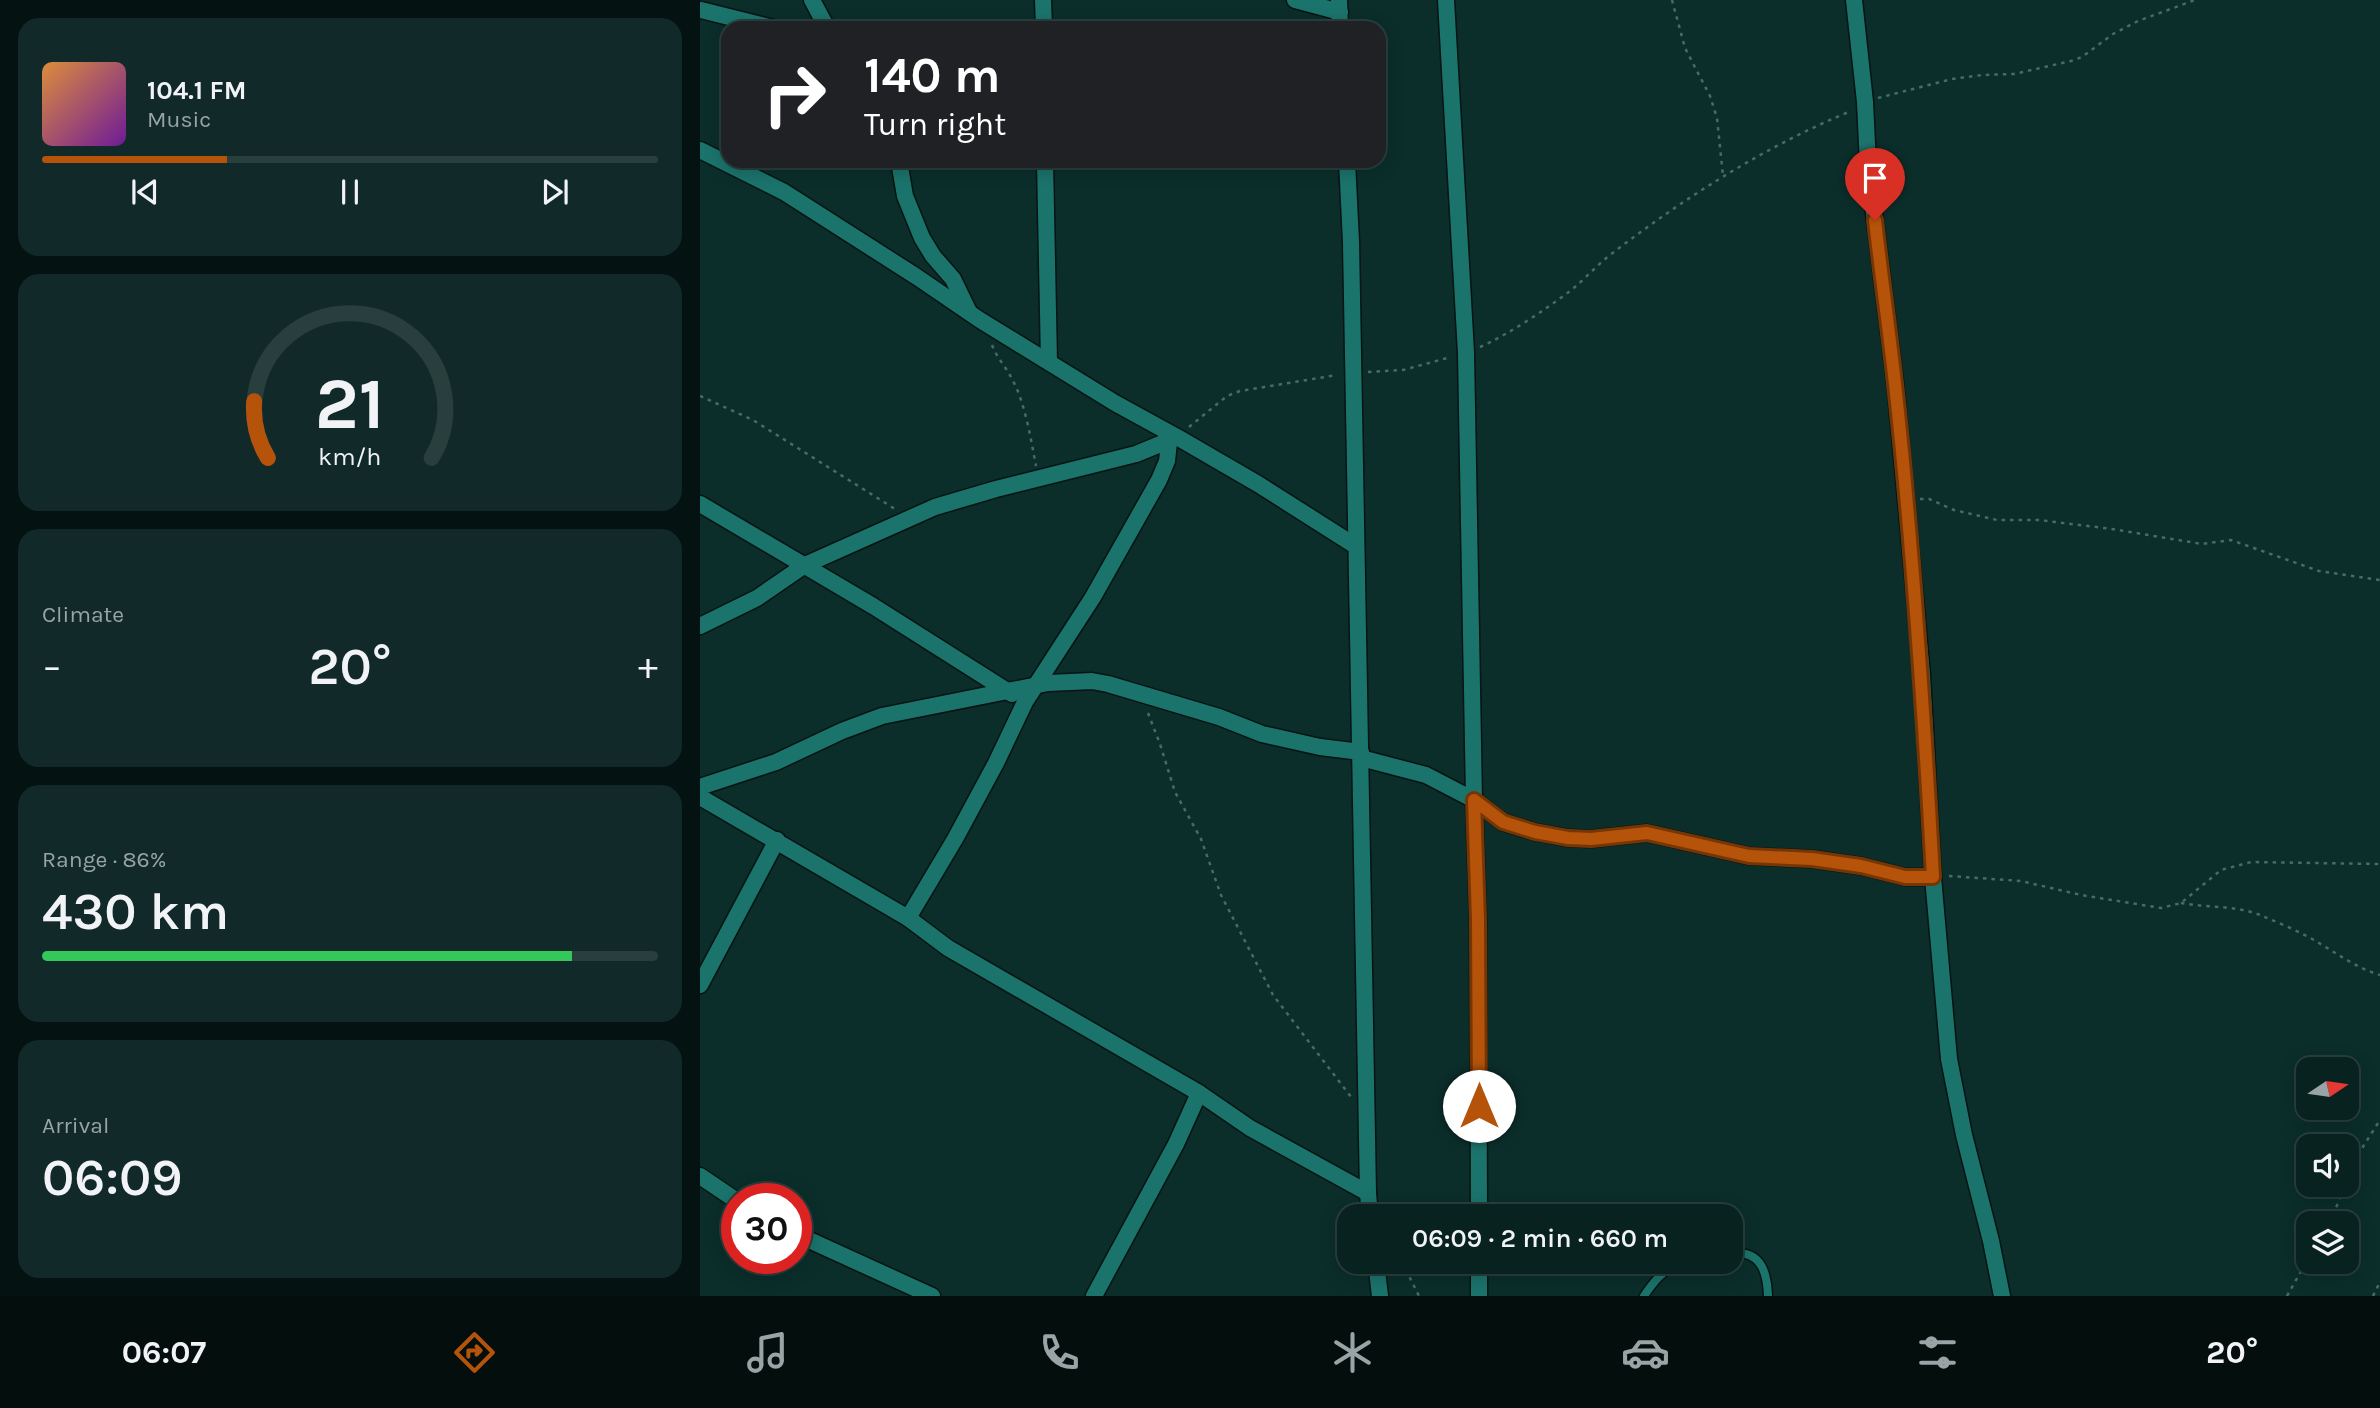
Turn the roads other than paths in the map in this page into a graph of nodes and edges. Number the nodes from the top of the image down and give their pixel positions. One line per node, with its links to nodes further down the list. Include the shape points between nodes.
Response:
1 (812, 0): 9 (street)
2 (1043, 0): 10 (street)
3 (1295, 0): 7 (street)
4 (1446, 0): 30 (street, via 1466,353)
5 (1854, 0): 32 (street, via 1922,675)
6 (702, 8): 8 (street)
7 (1340, 13)
8 (748, 21)
9 (823, 21)
10 (1044, 21)
11 (700, 150): 12 (street)
12 (721, 160)
13 (736, 168): 17 (street, via 784,192)
14 (900, 168): 17 (street, via 905,196 922,238 953,279)
15 (1045, 168): 18 (street)
16 (1347, 168): 21 (street)
17 (970, 314): 18 (street)
18 (1049, 362): 19 (street)
19 (1173, 439): 21 (street); 22 (street, via 1136,454 946,503); 24 (street, via 1159,480 1093,597)
20 (700, 504): 22 (street)
21 (1354, 545): 27 (street)
22 (805, 565): 23 (street, via 757,598); 25 (street)
23 (700, 626)
24 (1035, 686): 25 (street); 26 (street); 27 (street, via 1092,681 1262,734)
25 (1007, 692): 26 (street); 28 (street, via 882,716 776,762)
26 (1024, 702): 33 (street, via 996,764)
27 (1361, 755): 30 (street, via 1426,775); 38 (street)
28 (700, 787)
29 (700, 797): 31 (street)
30 (1474, 800): 32 (street, via 1503,822 1568,838 1647,833 1749,856 1812,859 1905,877); 40 (street)
31 (777, 840): 33 (street); 34 (street)
32 (1933, 877): 52 (street, via 1949,1059)
33 (908, 918): 35 (street, via 948,948)
34 (700, 985)
35 (1199, 1093): 38 (street, via 1250,1129); 47 (street)
36 (700, 1176): 37 (street)
37 (721, 1190)
38 (1367, 1193): 39 (street)
39 (1368, 1204)
40 (1479, 1204)
41 (812, 1241): 46 (street)
42 (1743, 1252): 51 (lane, via 1757,1259)
43 (1377, 1274): 48 (street)
44 (1479, 1274): 49 (street)
45 (1661, 1274): 50 (lane)
46 (932, 1296)
47 (1094, 1296)
48 (1380, 1296)
49 (1479, 1296)
50 (1644, 1296)
51 (1768, 1296)
52 (2002, 1296)

